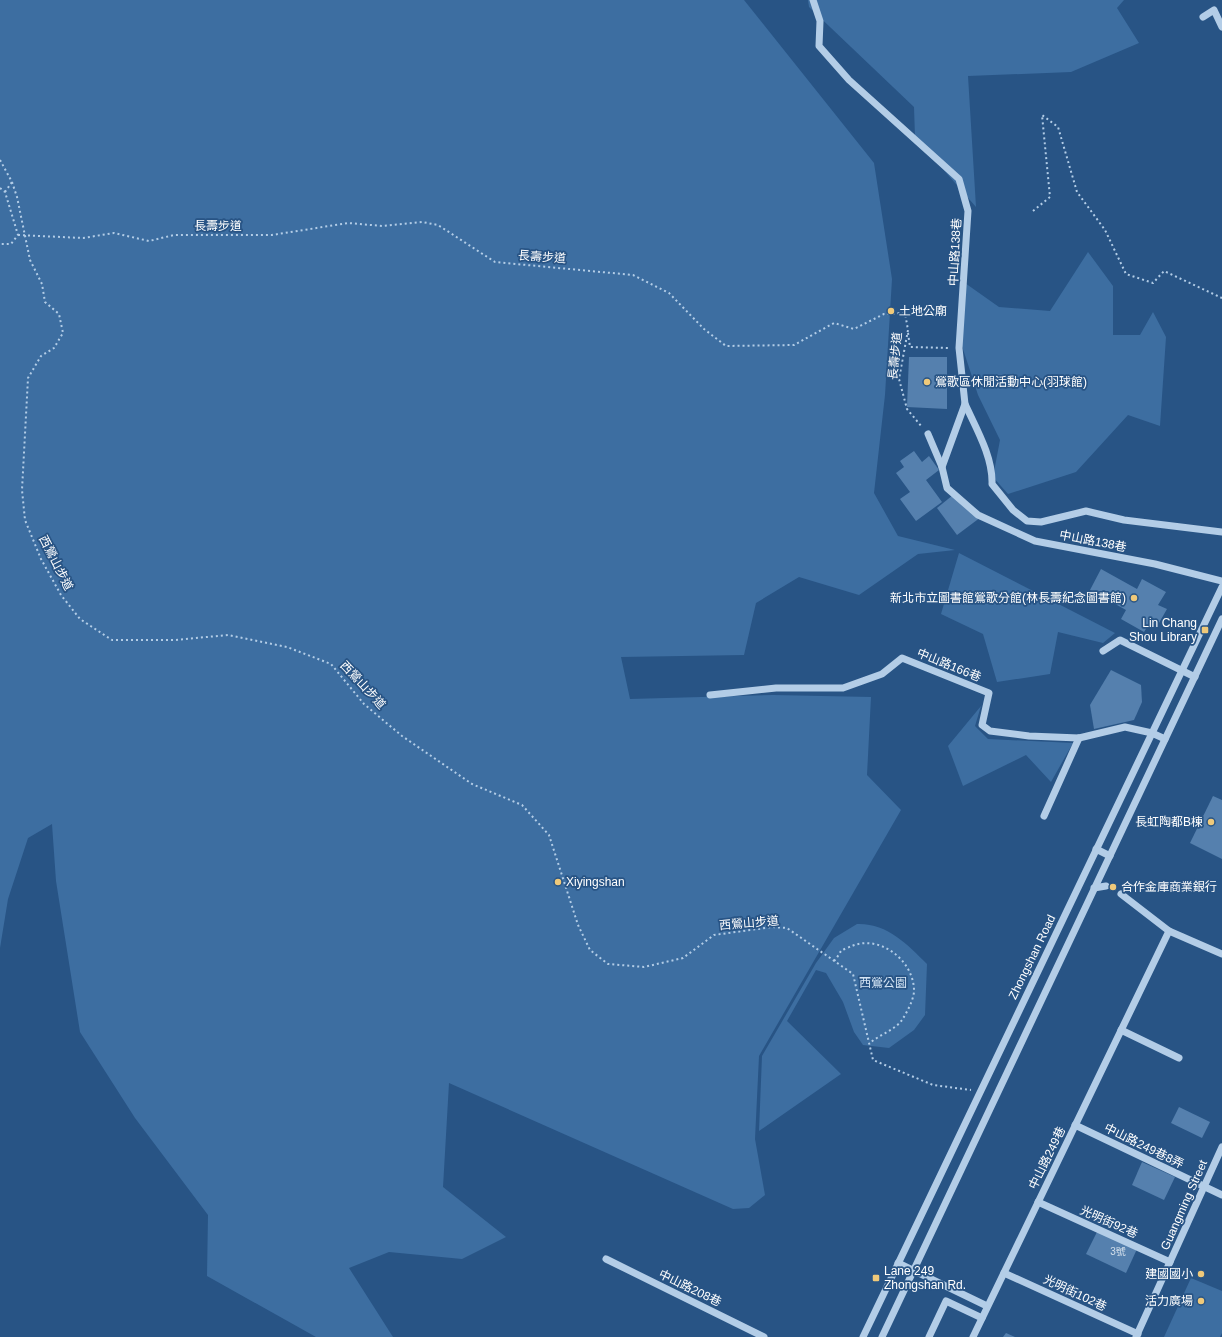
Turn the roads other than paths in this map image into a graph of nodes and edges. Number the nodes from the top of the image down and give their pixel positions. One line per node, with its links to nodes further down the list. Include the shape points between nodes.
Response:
1 (812, 0): 4 (street, 中山路138巷, via 820,20 819,46 849,80 959,179 968,211 959,348)
2 (1202, 17): 3 (street, via 1214,10)
3 (1222, 27)
4 (965, 404): 6 (street, 中山路138巷); 7 (street, via 983,445 992,473 992,484 1013,510 1027,521 1041,522 1086,511 1124,520)
5 (928, 434): 6 (street, 中山路138巷)
6 (942, 468): 8 (street, 中山路138巷, via 947,488 978,515 1035,541 1155,564)
7 (1222, 532)
8 (1222, 581)
9 (1222, 587): 12 (street, Zhongshan Road)
10 (1222, 619): 13 (street)
11 (1103, 651): 12 (street, via 1120,640)
12 (1182, 671): 13 (street); 15 (street, Zhongshan Road)
13 (1195, 677): 17 (street)
14 (710, 695): 16 (street, 中山路166巷, via 776,688 843,688 882,674 902,658 989,693 982,726 990,731)
15 (1152, 732): 16 (street, 中山路166巷, via 1125,727); 17 (street, 中山路166巷); 19 (street, Zhongshan Road)
16 (1079, 738): 18 (street)
17 (1165, 739): 20 (street)
18 (1044, 816)
19 (1096, 849): 20 (street); 35 (street, Zhongshan Road)
20 (1110, 856): 22 (street)
21 (1106, 886): 22 (street)
22 (1094, 888): 36 (street)
23 (1121, 894): 24 (street)
24 (1169, 931): 25 (street); 26 (street, 中山路249巷)
25 (1222, 954)
26 (1121, 1030): 27 (street); 28 (street, 中山路249巷)
27 (1179, 1058)
28 (1075, 1125): 30 (street, 中山路249巷8弄); 32 (street, 中山路249巷)
29 (1222, 1147): 30 (street, Guangming Street)
30 (1204, 1187): 31 (street, 中山路249巷8弄); 34 (street, Guangming Street)
31 (1222, 1195)
32 (1038, 1202): 34 (street, 光明街92巷); 37 (street, 中山路249巷)
33 (606, 1259): 41 (street, 中山路208巷)
34 (1170, 1262): 40 (street, Guangming Street)
35 (898, 1263): 36 (street); 42 (street, Zhongshan Road)
36 (914, 1270): 38 (street); 43 (street)
37 (1004, 1273): 38 (street, 中山路249巷); 40 (street, 光明街102巷)
38 (987, 1306): 39 (street, 中山路249巷)
39 (982, 1318): 44 (street, via 946,1301); 45 (street, 中山路249巷)
40 (1137, 1336)
41 (764, 1337)
42 (863, 1337)
43 (882, 1337)
44 (929, 1337)
45 (973, 1337)

